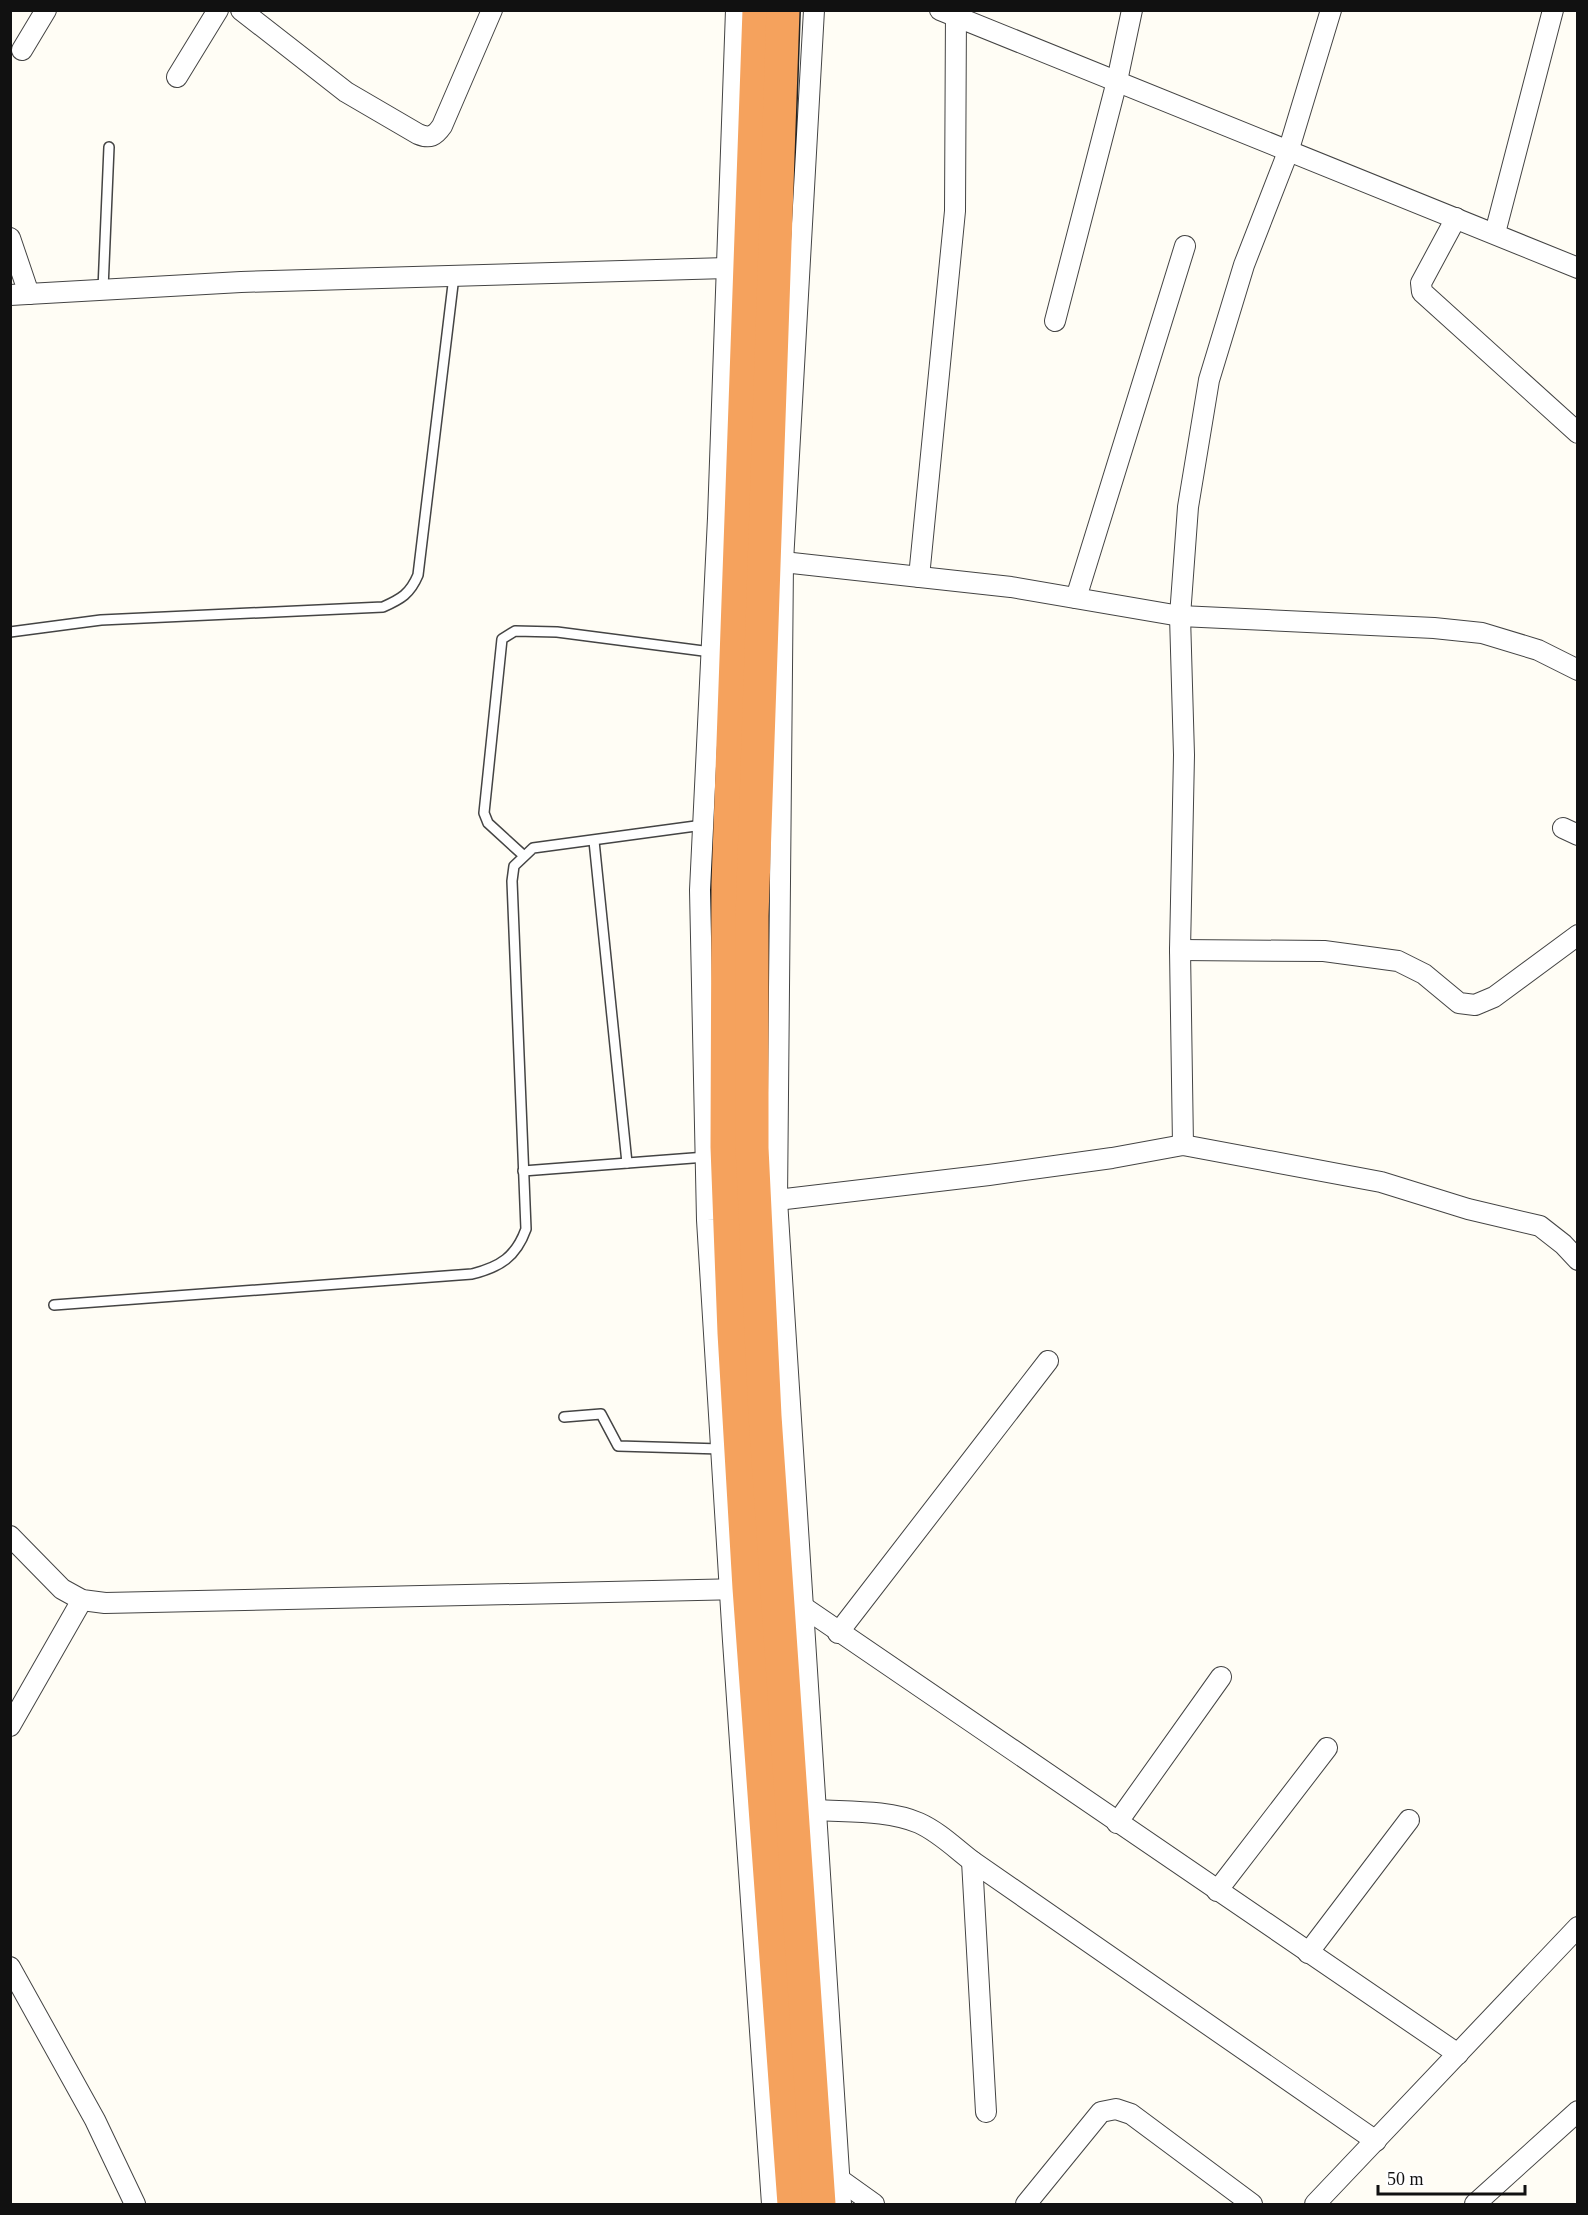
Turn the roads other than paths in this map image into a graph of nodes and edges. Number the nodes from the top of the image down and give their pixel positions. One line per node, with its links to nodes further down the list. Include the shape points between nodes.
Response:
1 (46, 10): 13 (street)
2 (218, 10): 14 (street)
3 (241, 10): 4 (street, via 346,92 418,134 430,137 442,126)
4 (492, 10)
5 (736, 10): 22 (street)
6 (759, 10): 52 (highway, via 728,896 727,1147 734,1333)
7 (783, 10): 52 (highway, via 752,916)
8 (814, 10): 29 (street)
9 (1132, 10): 15 (street)
10 (1331, 10): 17 (street)
11 (1553, 10): 19 (street)
12 (951, 12): 15 (street); 30 (street, via 955,211)
13 (22, 50)
14 (177, 77)
15 (1117, 81): 17 (street); 27 (street)
16 (109, 147): 25 (lane)
17 (1288, 152): 18 (street); 32 (street, via 1244,265 1209,380 1188,507)
18 (1456, 218): 19 (street); 28 (street, via 1422,283 1422,292)
19 (1495, 233): 23 (street)
20 (10, 238): 26 (street)
21 (1185, 246): 31 (street)
22 (727, 268): 24 (street); 34 (street)
23 (1578, 268)
24 (454, 276): 25 (street); 33 (lane, via 417,576 402,598 383,607 101,620)
25 (103, 289): 26 (street)
26 (20, 295)
27 (1055, 321)
28 (1578, 433)
29 (783, 562): 30 (street); 45 (street)
30 (919, 577): 31 (street)
31 (1076, 598): 32 (street)
32 (1180, 616): 35 (street, via 1482,633 1538,650); 40 (street, via 1184,755)
33 (10, 632)
34 (711, 652): 36 (street); 38 (lane, via 557,632 515,631 502,639 484,813 488,823)
35 (1578, 670)
36 (703, 825): 37 (lane); 42 (street, via 700,890)
37 (594, 841): 38 (lane, via 533,848); 43 (lane)
38 (523, 855): 44 (lane, via 514,866 512,881)
39 (1578, 936): 40 (street, via 1494,997 1475,1005 1459,1003 1424,974 1398,961 1324,951)
40 (1180, 950): 41 (street)
41 (1183, 1145): 45 (street, via 1012,1172); 46 (street, via 1381,1182 1540,1226)
42 (706, 1157): 43 (lane); 50 (street)
43 (627, 1163): 44 (lane)
44 (522, 1171): 47 (lane, via 526,1229 521,1244 494,1269 472,1274)
45 (777, 1200): 54 (street)
46 (1578, 1260)
47 (54, 1305)
48 (1048, 1361): 55 (street)
49 (564, 1417): 50 (lane, via 601,1414 618,1446)
50 (721, 1449): 52 (street)
51 (10, 1536): 53 (street, via 62,1589)
52 (752, 1588): 53 (street, via 105,1603); 54 (street); 74 (street); 75 (highway); 76 (highway)
53 (82, 1600): 57 (street)
54 (805, 1608): 55 (street); 59 (street)
55 (838, 1633): 61 (street)
56 (1221, 1677): 61 (street)
57 (10, 1726)
58 (1327, 1748): 63 (street)
59 (817, 1810): 62 (street, via 895,1816 917,1822); 71 (street)
60 (1409, 1820): 65 (street)
61 (1117, 1822): 63 (street)
62 (972, 1861): 69 (street); 70 (street)
63 (1217, 1891): 65 (street)
64 (1574, 1939): 67 (street)
65 (1308, 1953): 67 (street)
66 (10, 1967): 73 (street, via 95,2120)
67 (1458, 2054): 70 (street)
68 (1578, 2111): 72 (street)
69 (986, 2112)
70 (1376, 2141): 81 (street)
71 (839, 2179): 77 (street); 78 (street)
72 (1482, 2202)
73 (135, 2205)
74 (772, 2205)
75 (794, 2205)
76 (819, 2205)
77 (841, 2205)
78 (874, 2205)
79 (1026, 2205): 80 (street, via 1101,2112 1116,2109 1131,2114)
80 (1252, 2205)
81 (1315, 2205)

